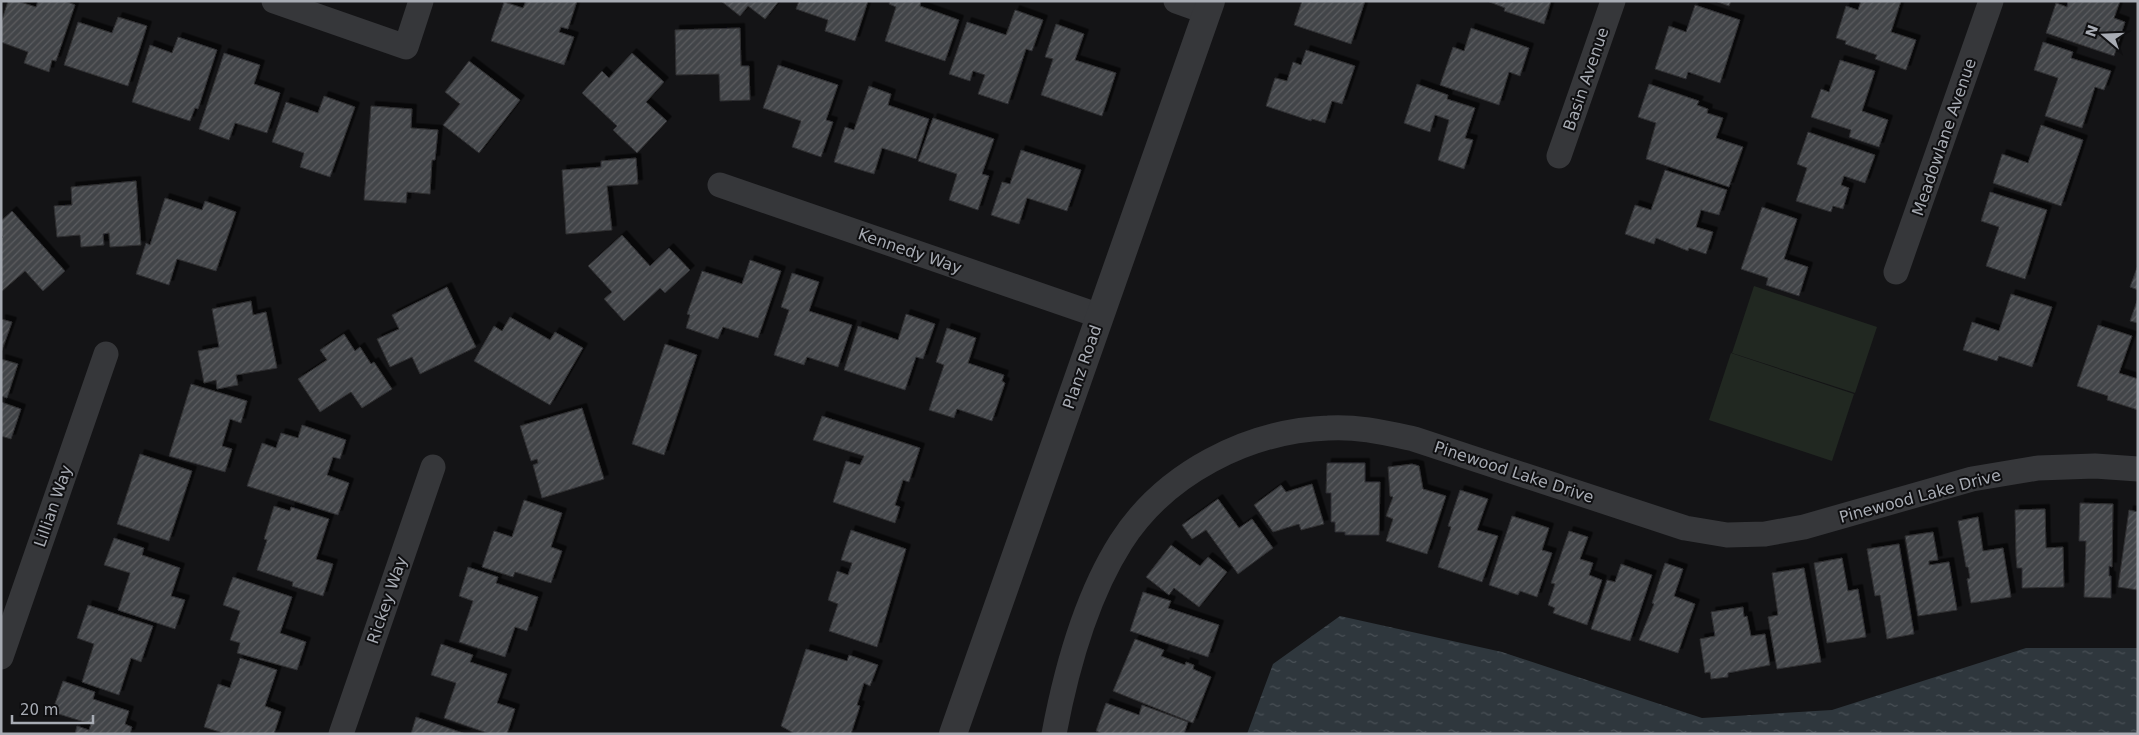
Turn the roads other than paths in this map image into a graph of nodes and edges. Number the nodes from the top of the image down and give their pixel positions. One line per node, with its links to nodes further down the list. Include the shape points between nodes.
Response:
1 (274, 1): 2 (street, via 406,47)
2 (421, 1)
3 (1176, 1): 6 (street)
4 (1613, 1): 7 (street, Basin Avenue)
5 (1991, 1): 9 (street, Meadowlane Avenue)
6 (1209, 7): 10 (street, Planz Road)
7 (1559, 156)
8 (720, 185): 10 (street, Kennedy Way)
9 (1896, 272)
10 (1100, 316): 16 (street, Planz Road)
11 (106, 354): 14 (street, Lillian Way)
12 (433, 466): 15 (street, Rickey Way)
13 (2138, 469): 17 (street, Pinewood Lake Drive, via 2095,466 2038,468 1972,479 1804,527 1766,534 1727,535 1685,528 1374,430 1329,428 1288,432 1249,442 1208,462 1174,484 1147,509 1121,541 1099,581 1063,684)
14 (1, 657)
15 (341, 734)
16 (953, 734)
17 (1054, 734)

